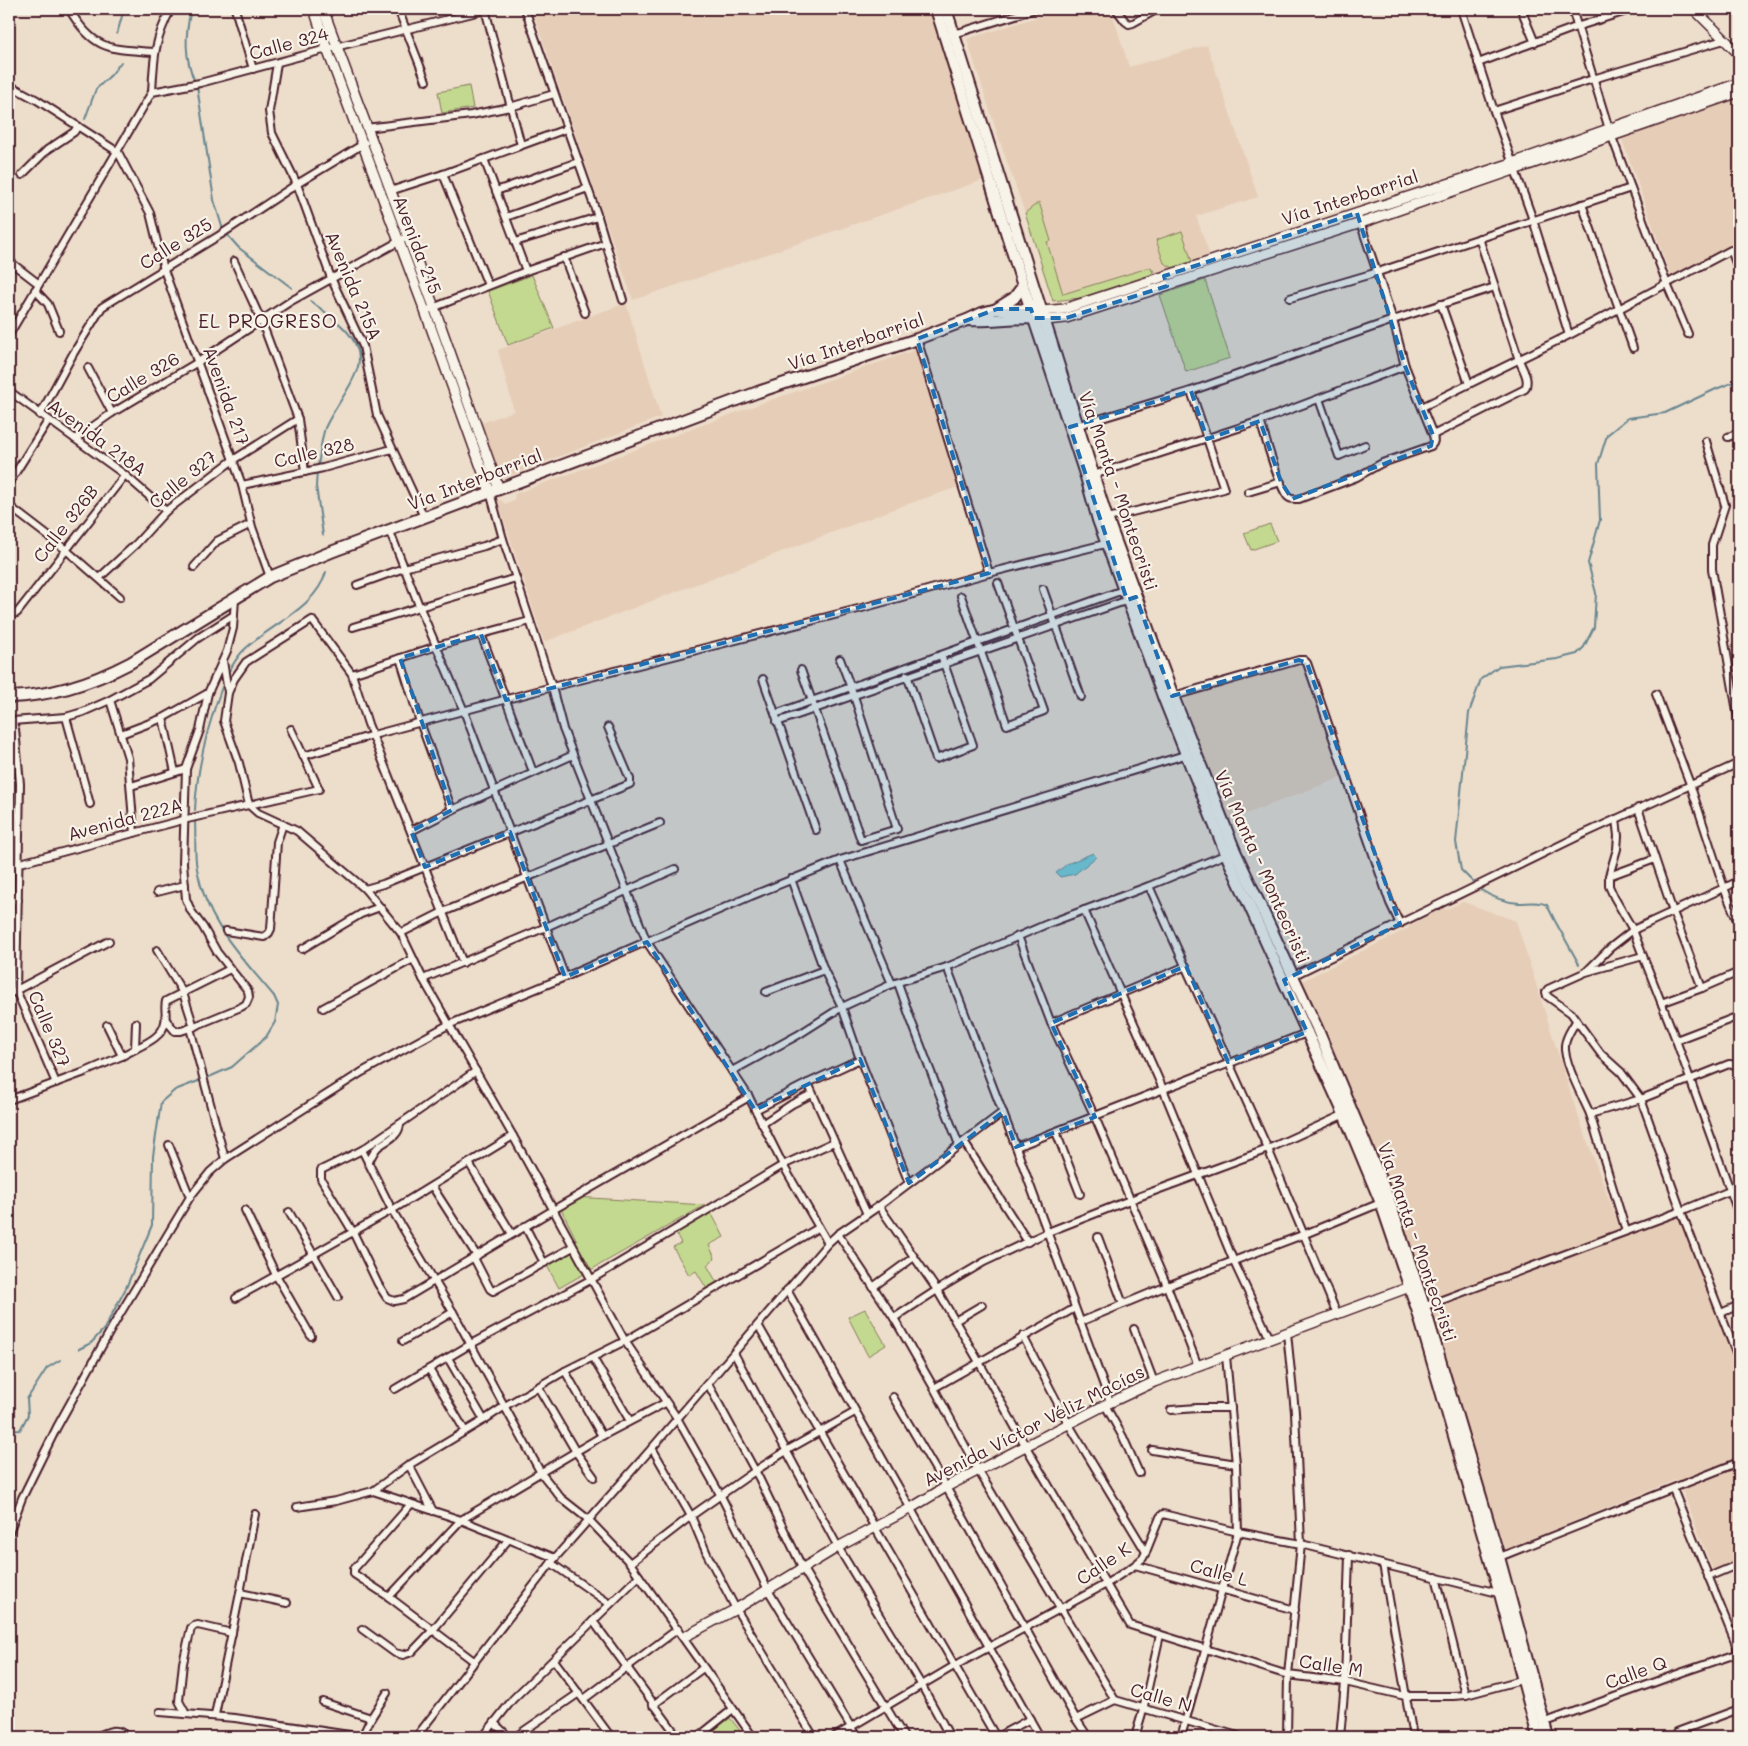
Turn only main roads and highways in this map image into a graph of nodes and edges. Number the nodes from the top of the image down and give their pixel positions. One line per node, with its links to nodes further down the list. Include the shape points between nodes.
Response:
1 (936, 9): 3 (main road, Vía Manta - Montecristi)
2 (946, 9): 3 (main road, Vía Manta - Montecristi)
3 (950, 36): 4 (main road, Vía Manta - Montecristi); 7 (main road, Vía Manta - Montecristi)
4 (1023, 286): 5 (main road, via 1014,298); 6 (main road, Vía Manta - Montecristi)
5 (997, 309): 6 (main road, Vía Interbarrial); 8 (main road, Vía Interbarrial)
6 (1032, 314): 7 (main road, Vía Interbarrial); 8 (main road, Vía Interbarrial, via 982,322); 9 (main road, Vía Manta - Montecristi)
7 (1044, 315): 9 (main road, Vía Manta - Montecristi)
8 (967, 320): 10 (main road, Vía Interbarrial, via 758,392 390,529 270,577 130,663 96,680 58,691)
9 (1074, 426): 11 (main road, Vía Manta - Montecristi, via 1111,543 1230,853 1312,1030 1385,1201 1421,1308 1495,1558)
10 (9, 697)
11 (1539, 1724): 12 (main road, Vía Manta - Montecristi); 13 (main road, Vía Manta - Montecristi)
12 (1538, 1737)
13 (1548, 1737)

